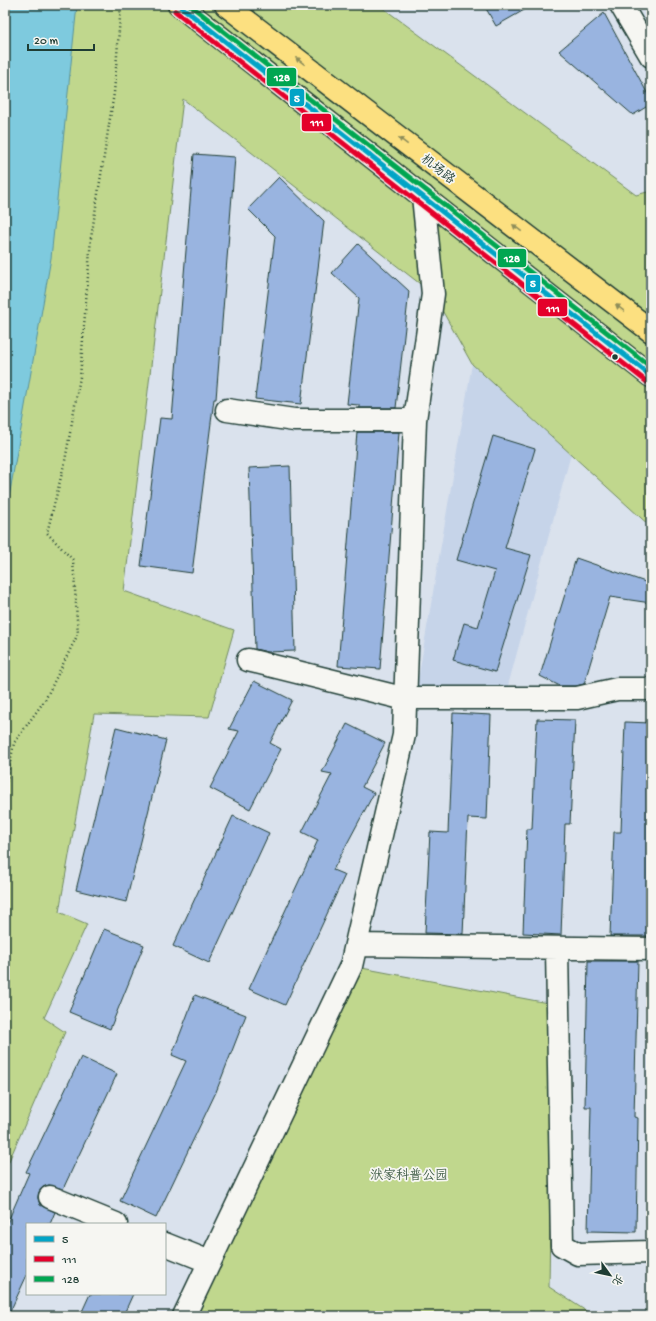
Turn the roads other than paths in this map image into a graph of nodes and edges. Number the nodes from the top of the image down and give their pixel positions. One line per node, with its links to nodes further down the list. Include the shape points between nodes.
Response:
1 (178, 5): 5 (main road)
2 (226, 5): 6 (main road, 机场路, one-way to 2)
3 (621, 5): 4 (street)
4 (651, 56)
5 (423, 196): 7 (main road); 9 (street, via 433,294)
6 (651, 331)
7 (651, 376)
8 (227, 410): 9 (street, via 294,420)
9 (415, 420): 12 (street)
10 (248, 660): 12 (street)
11 (651, 689): 12 (street, via 617,689 577,698)
12 (406, 698): 13 (street, via 404,735)
13 (357, 945): 14 (street); 20 (street, via 351,966)
14 (557, 948): 15 (street); 19 (street, via 562,1245 578,1254)
15 (651, 949)
16 (50, 1197): 17 (street)
17 (114, 1223)
18 (166, 1244): 20 (street)
19 (651, 1252)
20 (210, 1262): 21 (street)
21 (184, 1316)

